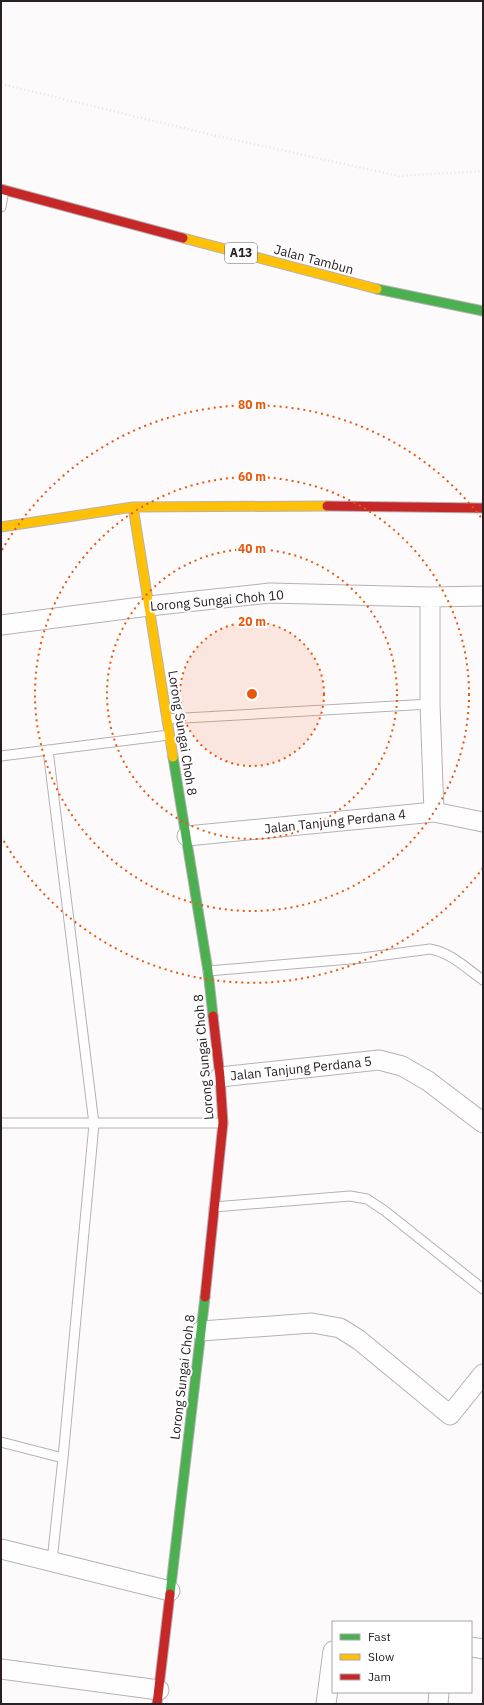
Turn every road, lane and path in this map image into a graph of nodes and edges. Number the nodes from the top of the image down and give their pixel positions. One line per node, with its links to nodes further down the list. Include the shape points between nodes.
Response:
1 (1, 84): 2 (path, via 208,134 400,176)
2 (483, 172)
3 (2, 189): 4 (lane); 5 (street, Jalan Tambun / A13, via 360,285)
4 (1, 207)
5 (483, 311)
6 (133, 507): 7 (street); 8 (street); 11 (street, Lorong Sungai Choh 8)
7 (483, 508)
8 (1, 527)
9 (483, 596): 10 (street, Lorong Sungai Choh 10)
10 (430, 597): 11 (street, Lorong Sungai Choh 10, via 270,593); 13 (street)
11 (149, 606): 12 (street, Lorong Sungai Choh 10); 14 (street, Lorong Sungai Choh 8)
12 (1, 626)
13 (430, 704): 14 (lane); 18 (street)
14 (167, 719): 15 (street, Lorong Sungai Choh 8)
15 (169, 735): 16 (lane); 20 (street, Lorong Sungai Choh 8)
16 (48, 750): 17 (lane); 27 (lane)
17 (1, 756)
18 (434, 812): 19 (street, Jalan Tanjung Perdana 4); 20 (street, Jalan Tanjung Perdana 4)
19 (483, 822)
20 (187, 836): 21 (street, Lorong Sungai Choh 8)
21 (208, 971): 22 (lane, via 362,958 430,949 447,954); 23 (street, Lorong Sungai Choh 8)
22 (483, 980)
23 (220, 1077): 25 (street, Lorong Sungai Choh 8); 26 (street, Jalan Tanjung Perdana 5, via 379,1060 402,1066 428,1081)
24 (1, 1123): 27 (lane)
25 (223, 1123): 27 (lane); 28 (street, Lorong Sungai Choh 8)
26 (483, 1123)
27 (94, 1124): 33 (lane)
28 (213, 1207): 29 (lane, via 350,1196 367,1199 385,1210); 30 (street, Lorong Sungai Choh 8)
29 (483, 1289)
30 (201, 1331): 31 (street, via 312,1323 340,1328 359,1340 450,1415); 36 (street, Lorong Sungai Choh 8)
31 (483, 1374)
32 (1, 1442): 33 (lane)
33 (63, 1458): 35 (lane)
34 (1, 1549): 35 (street)
35 (52, 1561): 36 (street)
36 (170, 1591): 42 (street, Lorong Sungai Choh 8)
37 (472, 1647): 38 (street)
38 (483, 1649)
39 (332, 1659): 43 (street)
40 (1, 1669): 42 (street)
41 (439, 1693): 44 (street)
42 (158, 1697)
43 (326, 1704)
44 (438, 1704)

